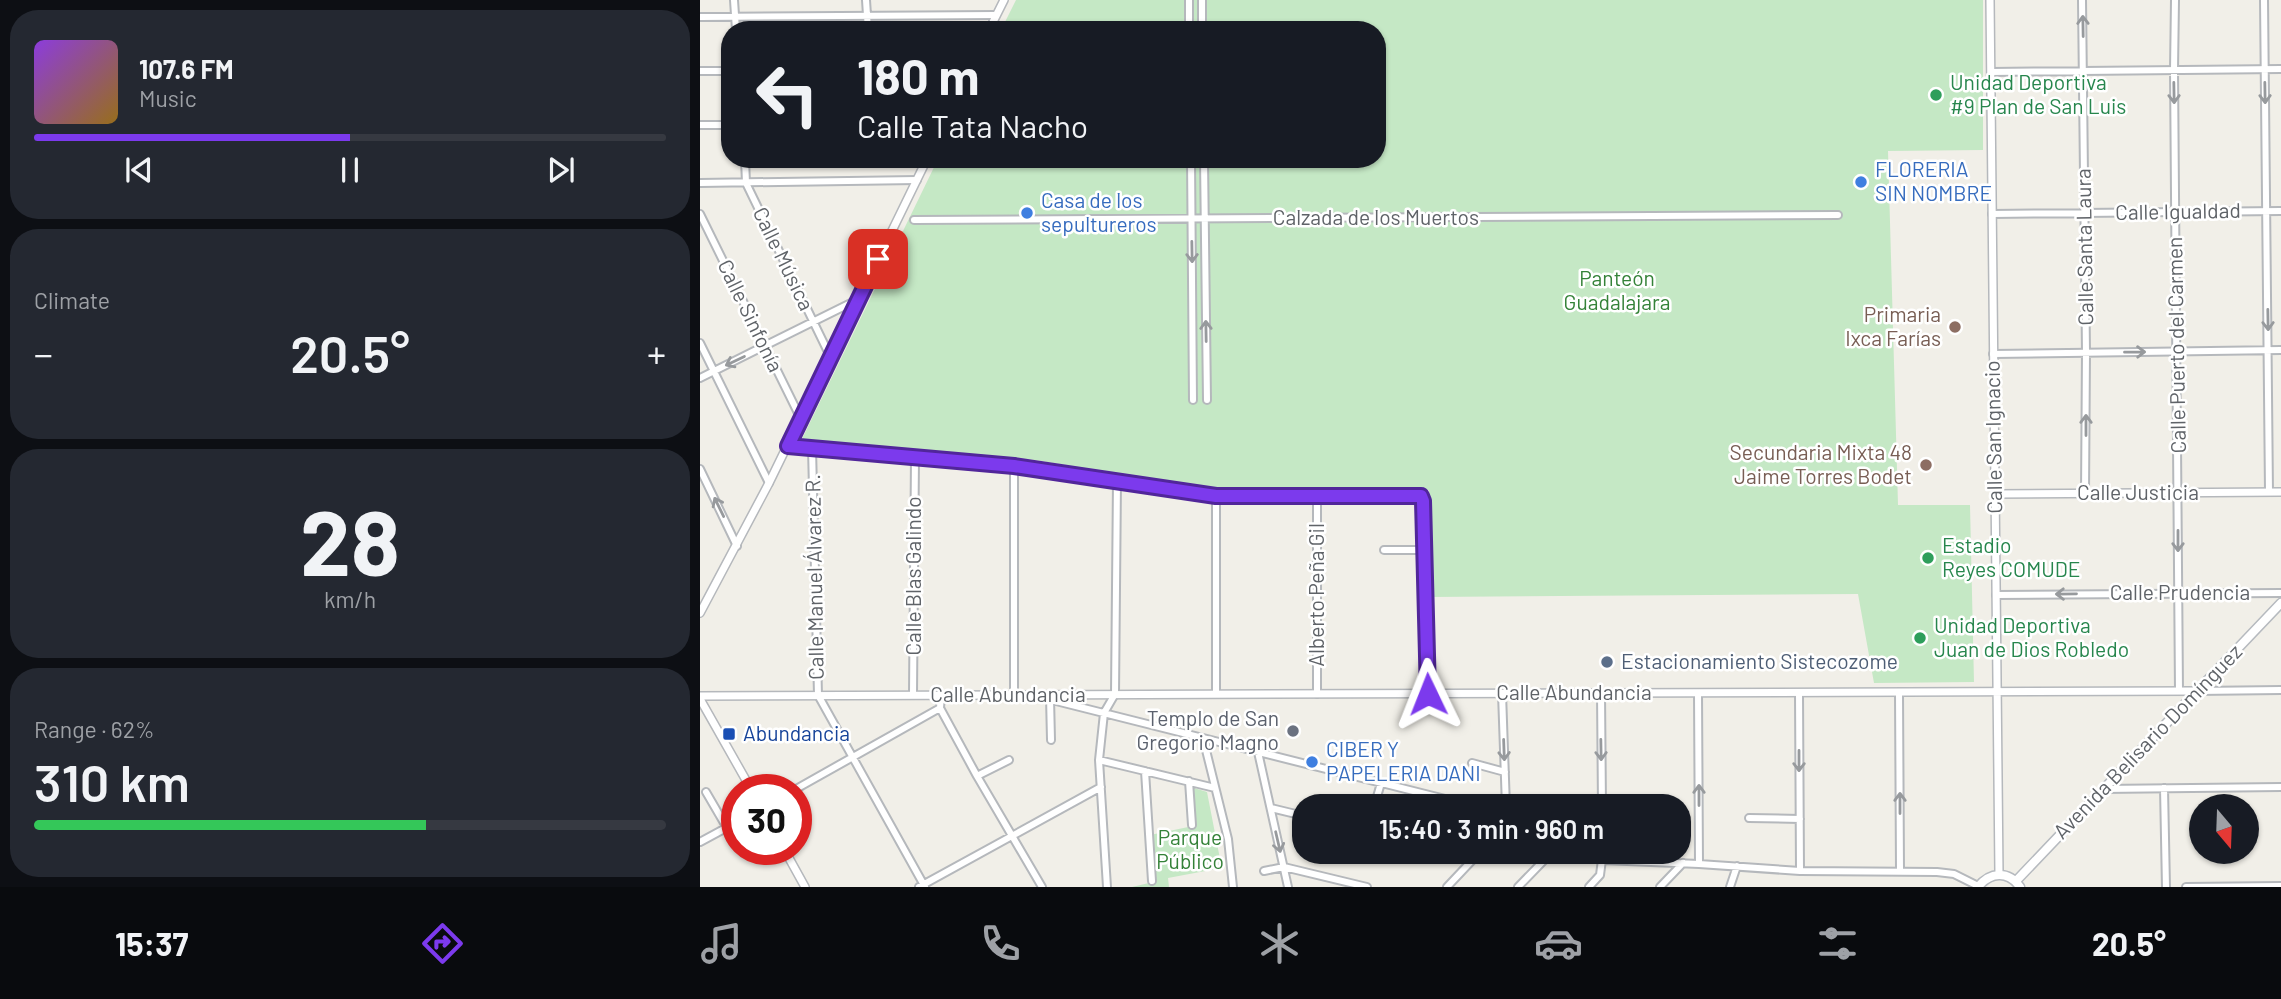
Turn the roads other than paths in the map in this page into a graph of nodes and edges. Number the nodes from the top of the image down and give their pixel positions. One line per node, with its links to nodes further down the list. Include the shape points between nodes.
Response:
1 (734, 0): 12 (street)
2 (866, 0): 11 (street)
3 (1004, 0): 10 (street)
4 (1189, 0): 17 (street)
5 (1202, 0): 18 (street)
6 (1990, 0): 25 (street, Calle San Ignacio)
7 (2082, 0): 22 (street, Calle Santa Laura, one-way to 7)
8 (2175, 0): 19 (street, Calle Puerto del Carmen)
9 (2264, 0): 20 (street)
10 (996, 15): 11 (street); 16 (street)
11 (867, 16): 12 (street); 15 (street)
12 (736, 17): 13 (street); 14 (street)
13 (700, 18)
14 (736, 21)
15 (867, 21)
16 (993, 21)
17 (1189, 21)
18 (1202, 21)
19 (2174, 69): 20 (street); 22 (street); 37 (street, Calle Puerto del Carmen, one-way to 37)
20 (2265, 69): 21 (street); 35 (street, one-way to 35)
21 (2281, 69)
22 (2083, 70): 25 (street); 38 (street, Calle Santa Laura)
23 (700, 71): 24 (street)
24 (721, 71)
25 (1990, 72): 40 (street, Calle San Ignacio)
26 (700, 125): 27 (street)
27 (721, 125)
28 (745, 168): 34 (street, Calle Música)
29 (923, 168): 32 (street)
30 (1191, 168): 42 (street)
31 (1204, 168): 43 (street)
32 (917, 180): 34 (street); 45 (street)
33 (700, 183): 34 (street)
34 (746, 183): 46 (street, Calle Música)
35 (2266, 211): 36 (street, Calle Igualdad); 37 (street, Calle Igualdad); 49 (street, one-way to 49)
36 (2281, 211)
37 (2175, 212): 38 (street, Calle Igualdad); 51 (street, Calle Puerto del Carmen)
38 (2085, 213): 40 (street, Calle Igualdad); 52 (street, Calle Santa Laura)
39 (700, 214): 48 (street, Calle Sinfonía)
40 (1992, 214): 53 (street, Calle San Ignacio)
41 (1838, 215): 43 (street, Calzada de los Muertos)
42 (1191, 218): 43 (street, Calzada de los Muertos); 44 (street, Calzada de los Muertos); 57 (street, one-way to 57)
43 (1204, 218): 58 (street, one-way to 43)
44 (914, 220)
45 (859, 299): 46 (street); 54 (street)
46 (813, 321): 48 (street); 54 (street, Calle Música)
47 (700, 343): 55 (street)
48 (765, 346): 55 (street, one-way to 55); 59 (street, Calle Sinfonía)
49 (2268, 350): 50 (street); 51 (street); 67 (street)
50 (2281, 350)
51 (2177, 351): 52 (street, one-way to 51); 69 (street, Calle Puerto del Carmen)
52 (2086, 352): 53 (street); 71 (street, Calle Santa Laura, one-way to 52)
53 (1993, 354): 70 (street, Calle San Ignacio)
54 (830, 356): 59 (street)
55 (714, 371): 56 (street); 66 (street)
56 (700, 378)
57 (1193, 400)
58 (1207, 400)
59 (801, 419): 60 (street)
60 (788, 446): 61 (street); 66 (street)
61 (812, 448): 62 (street); 96 (street, Calle Manuel Álvarez R.)
62 (915, 457): 63 (street); 97 (street, Calle Blas Galindo)
63 (1014, 466): 65 (street); 99 (street)
64 (700, 469): 74 (street, one-way to 64)
65 (1116, 481): 72 (street); 91 (street)
66 (769, 483): 74 (street)
67 (2269, 492): 68 (street, Calle Justicia); 69 (street, Calle Justicia)
68 (2281, 492)
69 (2178, 493): 71 (street, Calle Justicia); 77 (street, Calle Puerto del Carmen, one-way to 77)
70 (1995, 494): 71 (street, Calle Justicia); 79 (street, Calle San Ignacio)
71 (2085, 494)
72 (1216, 496): 73 (street); 92 (street)
73 (1317, 496): 76 (street, via 1421,496); 93 (street, Alberto Peña Gil)
74 (737, 545): 82 (street)
75 (1384, 550): 76 (street)
76 (1424, 550): 94 (street)
77 (2178, 593): 78 (street, Calle Prudencia); 79 (street, Calle Prudencia, one-way to 79); 84 (street, Calle Puerto del Carmen)
78 (2281, 593)
79 (1996, 595): 86 (street, Calle San Ignacio)
80 (700, 597): 82 (street)
81 (2281, 603): 85 (main road, Avenida Belisario Domínguez)
82 (702, 610)
83 (2281, 690): 85 (street, Calle Abundancia)
84 (2179, 691): 85 (street, Calle Abundancia); 86 (street, Calle Abundancia)
85 (2197, 691): 122 (main road, Avenida Belisario Domínguez)
86 (1997, 692): 90 (street, Calle Abundancia); 149 (street, Calle San Ignacio)
87 (1601, 693): 88 (street, Calle Abundancia); 95 (street, Calle Abundancia); 127 (street, one-way to 127)
88 (1698, 693): 89 (street, Calle Abundancia); 138 (street, one-way to 88)
89 (1799, 693): 90 (street, Calle Abundancia); 132 (street, one-way to 132)
90 (1899, 693): 148 (street, one-way to 90)
91 (1115, 694): 92 (street, Calle Abundancia); 101 (street, Calle Abundancia); 103 (street)
92 (1216, 694): 93 (street, Calle Abundancia)
93 (1317, 694): 94 (street, Calle Abundancia)
94 (1428, 694): 95 (street, Calle Abundancia)
95 (1502, 694): 112 (street, one-way to 112)
96 (818, 695): 97 (street, Calle Abundancia); 100 (street, Calle Abundancia); 107 (street, Calle Manuel Álvarez R.)
97 (913, 695): 98 (street, Calle Abundancia)
98 (940, 695): 99 (street, Calle Abundancia); 102 (street)
99 (1014, 695): 101 (street, Calle Abundancia)
100 (700, 697): 113 (street)
101 (1050, 697): 103 (street); 105 (street)
102 (940, 708): 107 (street); 114 (street)
103 (1104, 713): 104 (street); 109 (street)
104 (1203, 738): 106 (street); 120 (street)
105 (1051, 740)
106 (1258, 752): 117 (street); 128 (street)
107 (852, 758): 115 (street); 152 (street, Calle Manuel Álvarez R.)
108 (1009, 760): 114 (street)
109 (1099, 760): 111 (street); 118 (street)
110 (1472, 763): 112 (street)
111 (1144, 771): 116 (street); 150 (street)
112 (1505, 772): 126 (street)
113 (743, 774)
114 (977, 776): 135 (street)
115 (812, 780)
116 (1189, 781): 120 (street); 133 (street)
117 (1381, 783): 124 (street); 125 (street)
118 (1101, 787): 135 (street); 156 (street)
119 (2281, 787): 121 (street)
120 (1215, 788): 157 (street, via 1228,839)
121 (2164, 788): 122 (street); 166 (street)
122 (2103, 789): 151 (main road, Avenida Belisario Domínguez)
123 (706, 792): 130 (street)
124 (1378, 794)
125 (1425, 794)
126 (1506, 794)
127 (1602, 794)
128 (1270, 808): 129 (street); 145 (street, one-way to 145)
129 (1292, 813)
130 (721, 818)
131 (1749, 818): 132 (street)
132 (1800, 819): 147 (street)
133 (1192, 825)
134 (721, 831): 136 (street)
135 (1013, 835): 152 (street); 155 (street)
136 (700, 842)
137 (1691, 863): 138 (street)
138 (1699, 863): 144 (street)
139 (1469, 864): 160 (street)
140 (1540, 864): 161 (street)
141 (1602, 864): 162 (street, via 1601,875)
142 (1682, 864): 163 (street)
143 (793, 865): 154 (street)
144 (1737, 866): 147 (street); 164 (street)
145 (1284, 867): 146 (street); 158 (street); 159 (street)
146 (1264, 871)
147 (1800, 871): 148 (street)
148 (1900, 871): 165 (street, via 1954,874)
149 (1999, 874): 151 (main road); 165 (main road)
150 (1152, 881)
151 (2018, 884)
152 (923, 886)
153 (2281, 886): 167 (street)
154 (805, 887)
155 (1042, 887)
156 (1107, 887)
157 (1232, 887)
158 (1288, 887)
159 (1367, 887)
160 (1447, 887)
161 (1518, 887)
162 (1590, 887)
163 (1660, 887)
164 (1730, 887)
165 (1978, 887)
166 (2166, 887)
167 (2186, 887)

